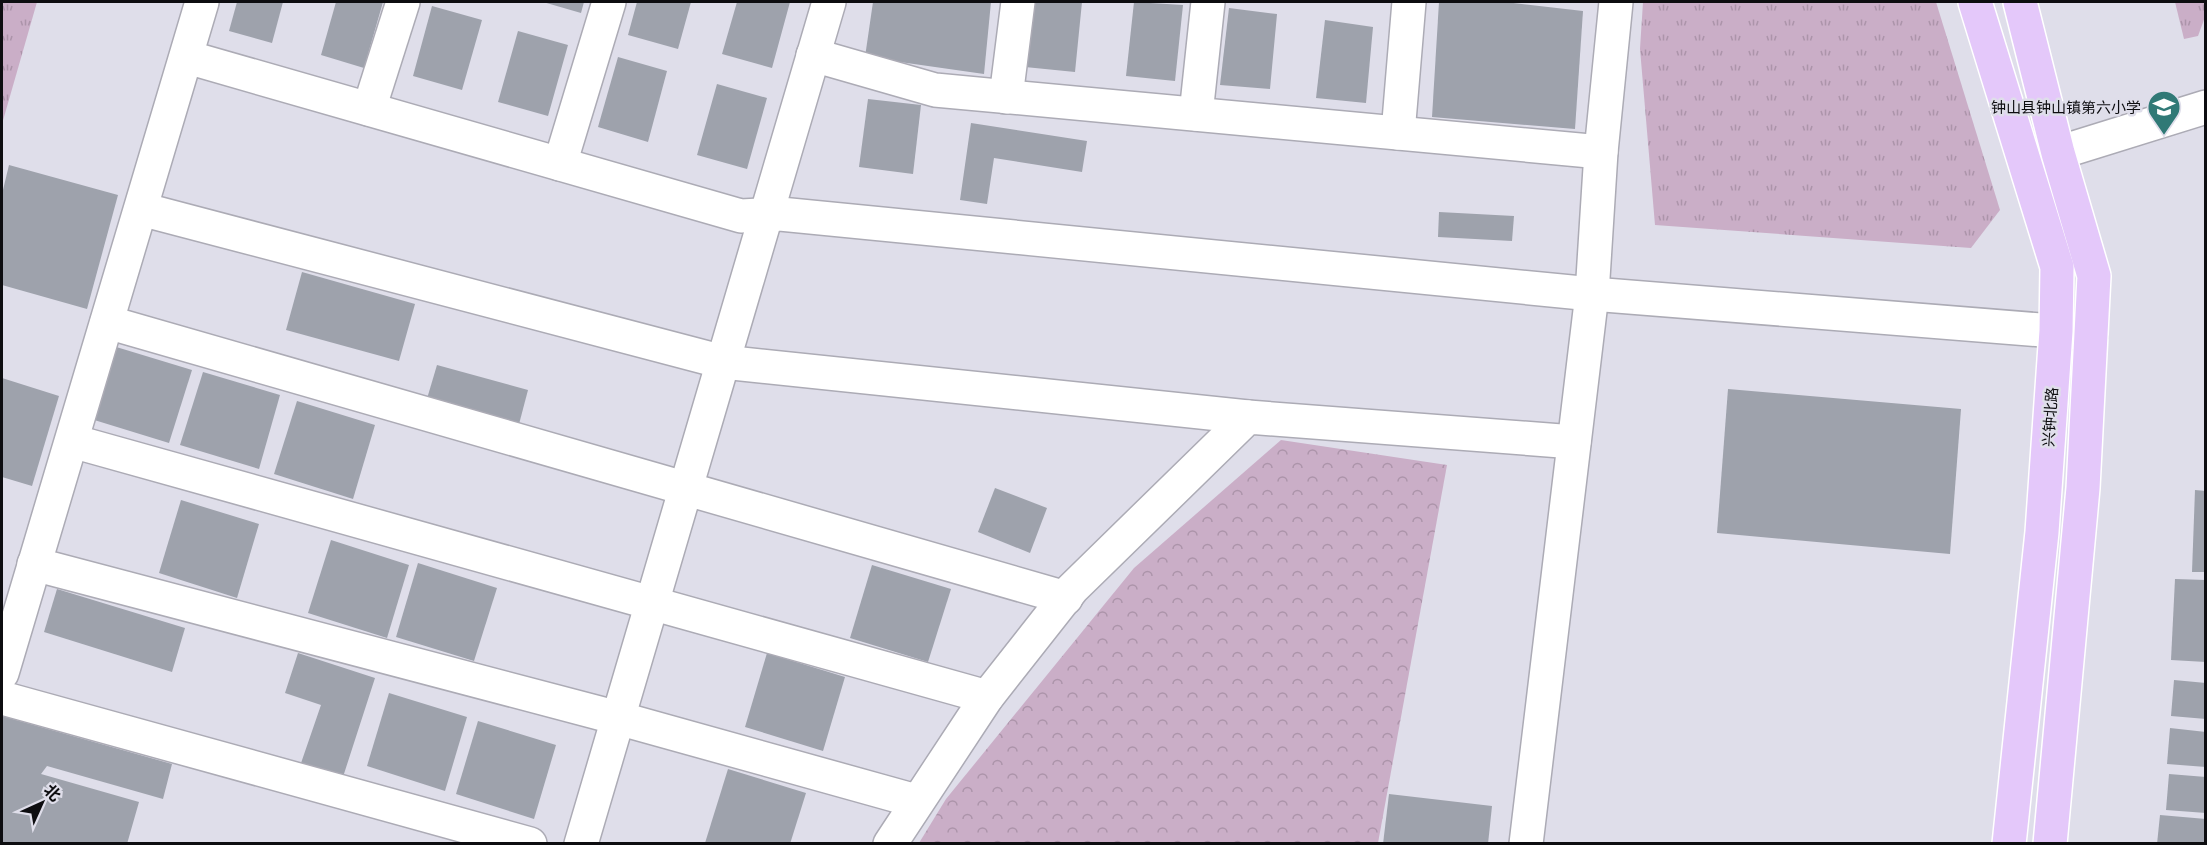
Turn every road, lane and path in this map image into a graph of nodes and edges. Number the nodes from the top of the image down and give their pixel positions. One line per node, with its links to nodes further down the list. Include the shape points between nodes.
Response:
1 (202, 2): 12 (street)
2 (403, 2): 15 (street)
3 (609, 2): 20 (street)
4 (829, 2): 11 (street)
5 (1018, 2): 13 (street)
6 (1208, 2): 16 (street)
7 (1409, 2): 17 (street)
8 (1616, 2): 18 (street)
9 (1975, 2): 25 (main road, 兴钟北路, via 2057,267)
10 (2020, 2): 19 (main road)
11 (813, 56): 13 (street, via 935,90); 22 (street)
12 (187, 57): 15 (street); 21 (street)
13 (1006, 97): 16 (street)
14 (2205, 106): 19 (street)
15 (369, 109): 20 (street)
16 (1196, 114): 17 (street)
17 (1398, 133): 18 (street)
18 (1601, 152): 23 (street)
19 (2058, 153): 26 (main road, via 2094,276)
20 (560, 164): 22 (street, via 741,216)
21 (141, 209): 24 (street); 27 (street)
22 (766, 214): 23 (street); 27 (street)
23 (1592, 294): 25 (street); 30 (street)
24 (107, 322): 29 (street); 31 (street)
25 (2056, 331): 26 (street); 44 (main road, 兴钟北路, via 2042,532)
26 (2091, 334): 45 (main road, via 2083,488)
27 (723, 362): 28 (street); 31 (street)
28 (1248, 417): 30 (street); 33 (street)
29 (72, 441): 32 (street); 34 (street)
30 (1574, 442): 43 (street)
31 (685, 490): 33 (street); 34 (street)
32 (34, 564): 35 (street); 38 (street)
33 (1065, 598): 36 (street)
34 (652, 602): 36 (street); 38 (street)
35 (2, 673)
36 (987, 696): 39 (street)
37 (2, 698): 40 (street)
38 (618, 718): 39 (street); 41 (street)
39 (916, 801): 42 (street)
40 (530, 843)
41 (581, 843)
42 (890, 843)
43 (1526, 843)
44 (2008, 843)
45 (2050, 843)

